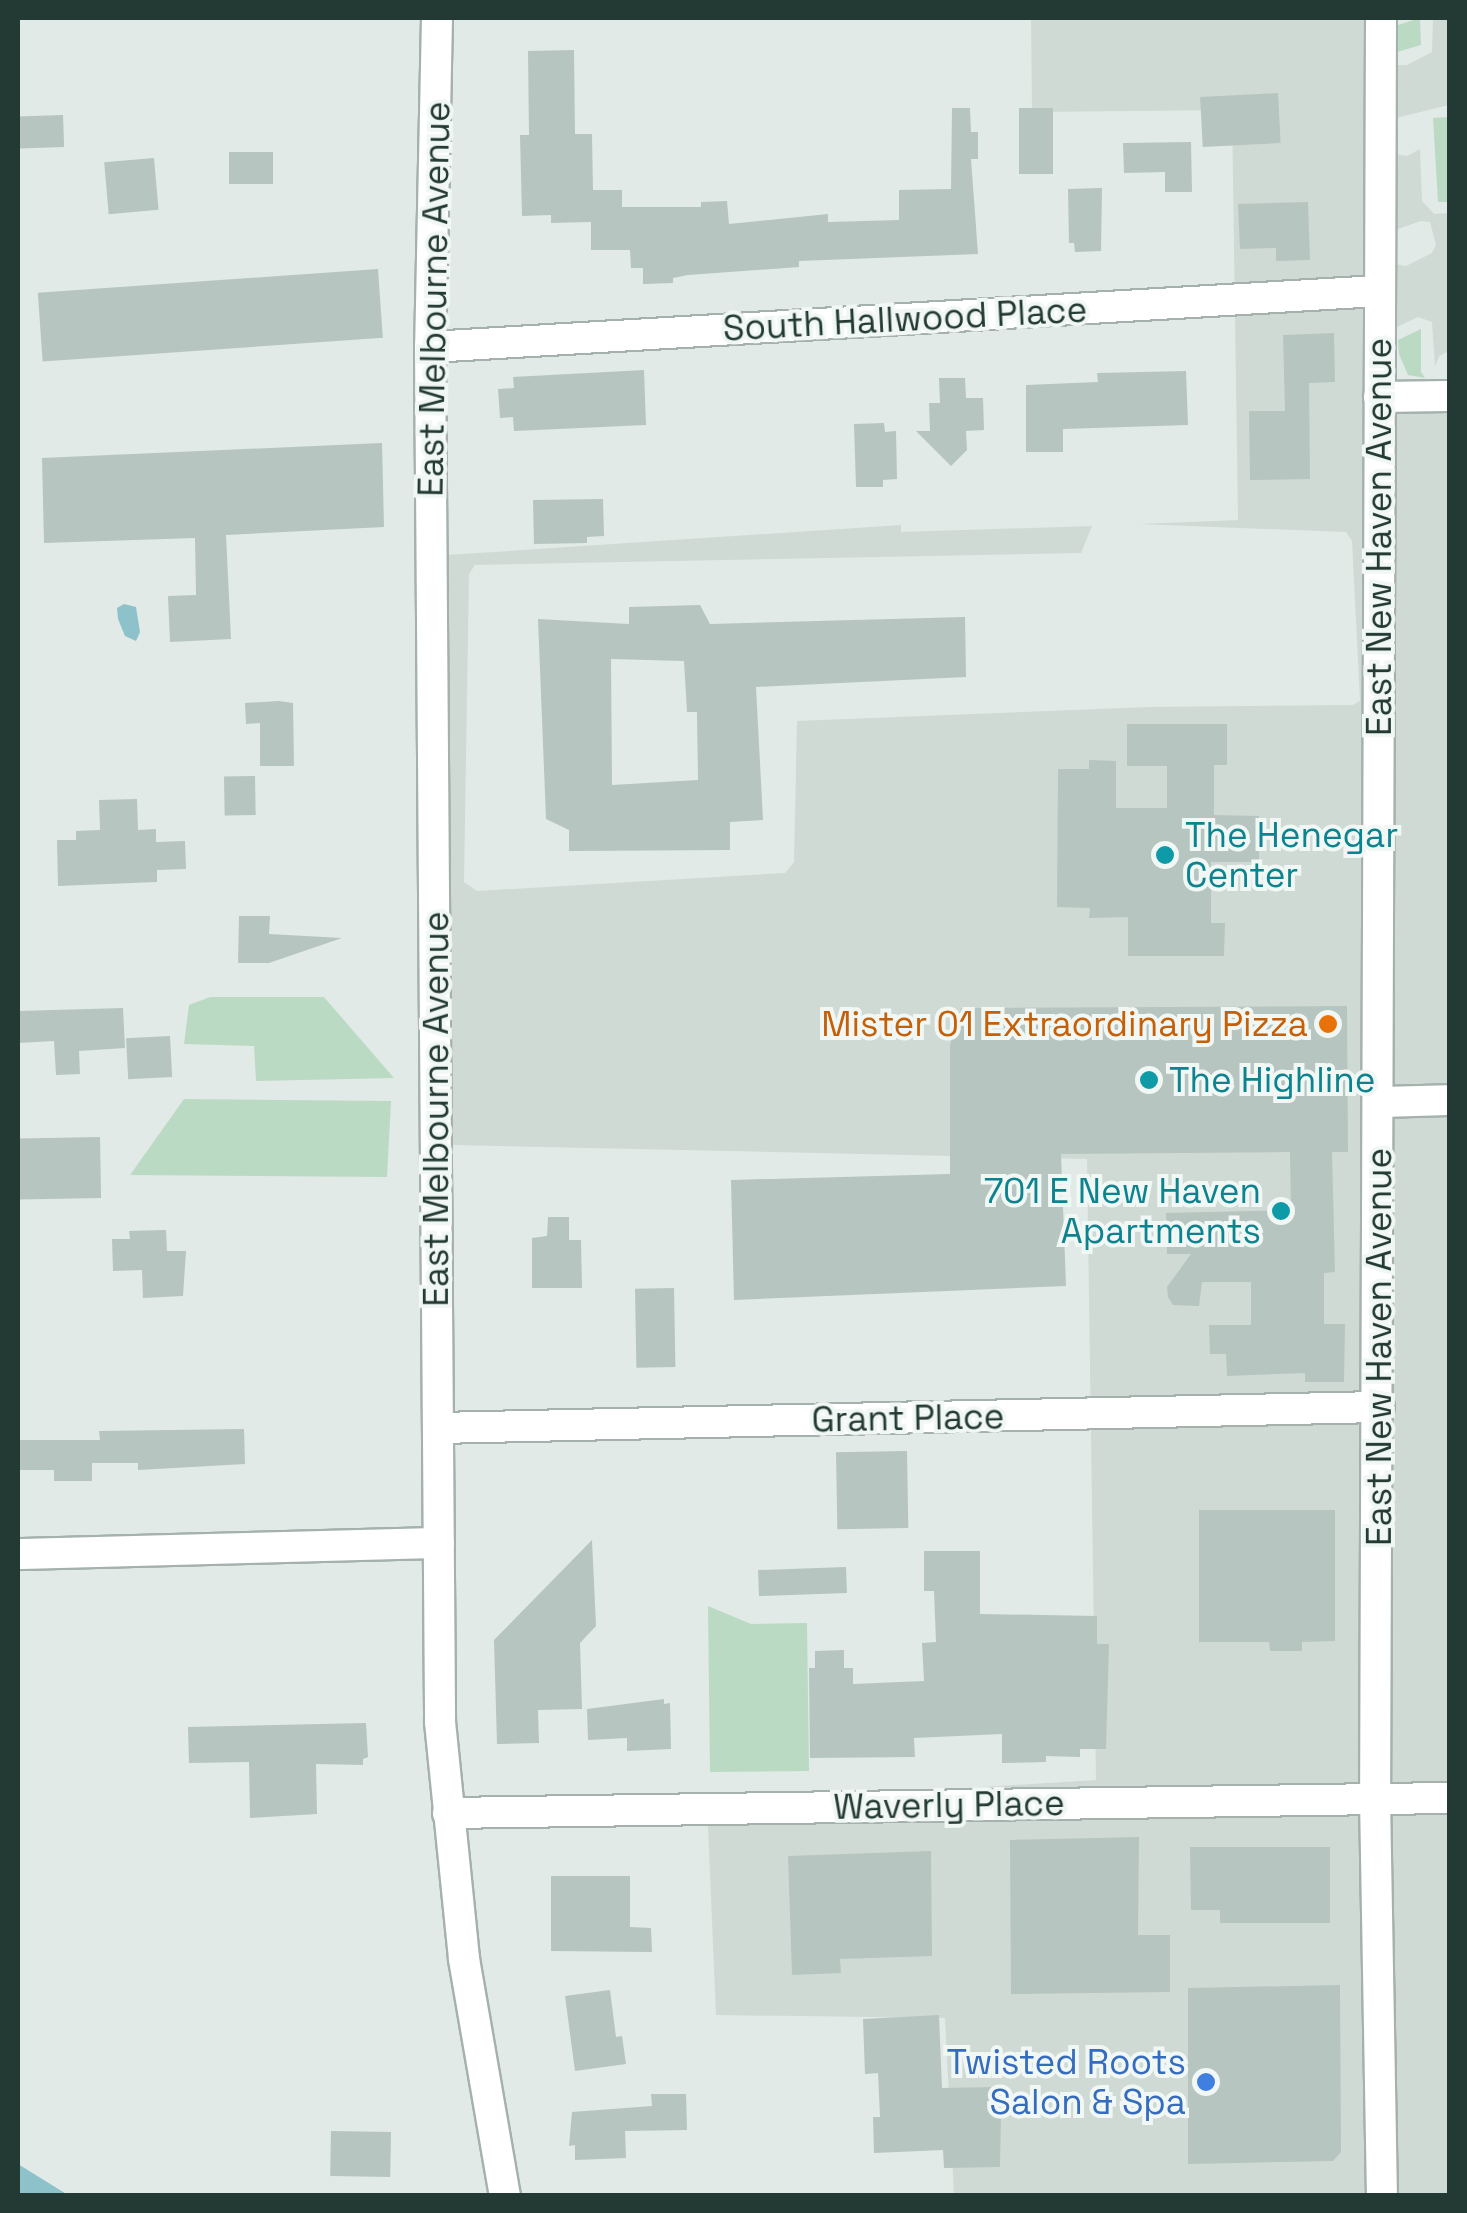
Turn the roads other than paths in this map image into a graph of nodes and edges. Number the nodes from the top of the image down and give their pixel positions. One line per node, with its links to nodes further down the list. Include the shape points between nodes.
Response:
1 (437, 18): 4 (street, East Melbourne Avenue)
2 (1381, 18): 3 (street, East New Haven Avenue)
3 (1379, 291): 4 (street, South Hallwood Place); 6 (street, East New Haven Avenue)
4 (430, 347): 10 (street, East Melbourne Avenue)
5 (1450, 396): 6 (street)
6 (1379, 397): 8 (street, East New Haven Avenue)
7 (1450, 1100): 8 (street)
8 (1380, 1102): 9 (street, East New Haven Avenue)
9 (1379, 1407): 10 (street, Grant Place); 13 (street, East New Haven Avenue)
10 (438, 1428): 11 (street, East Melbourne Avenue)
11 (439, 1543): 12 (street); 15 (street, East Melbourne Avenue)
12 (18, 1554)
13 (1376, 1798): 14 (street, Waverly Place); 15 (street, Waverly Place); 17 (street, East New Haven Avenue)
14 (1450, 1798)
15 (448, 1813): 16 (street, East Melbourne Avenue, via 464,1959)
16 (505, 2196)
17 (1382, 2196)

